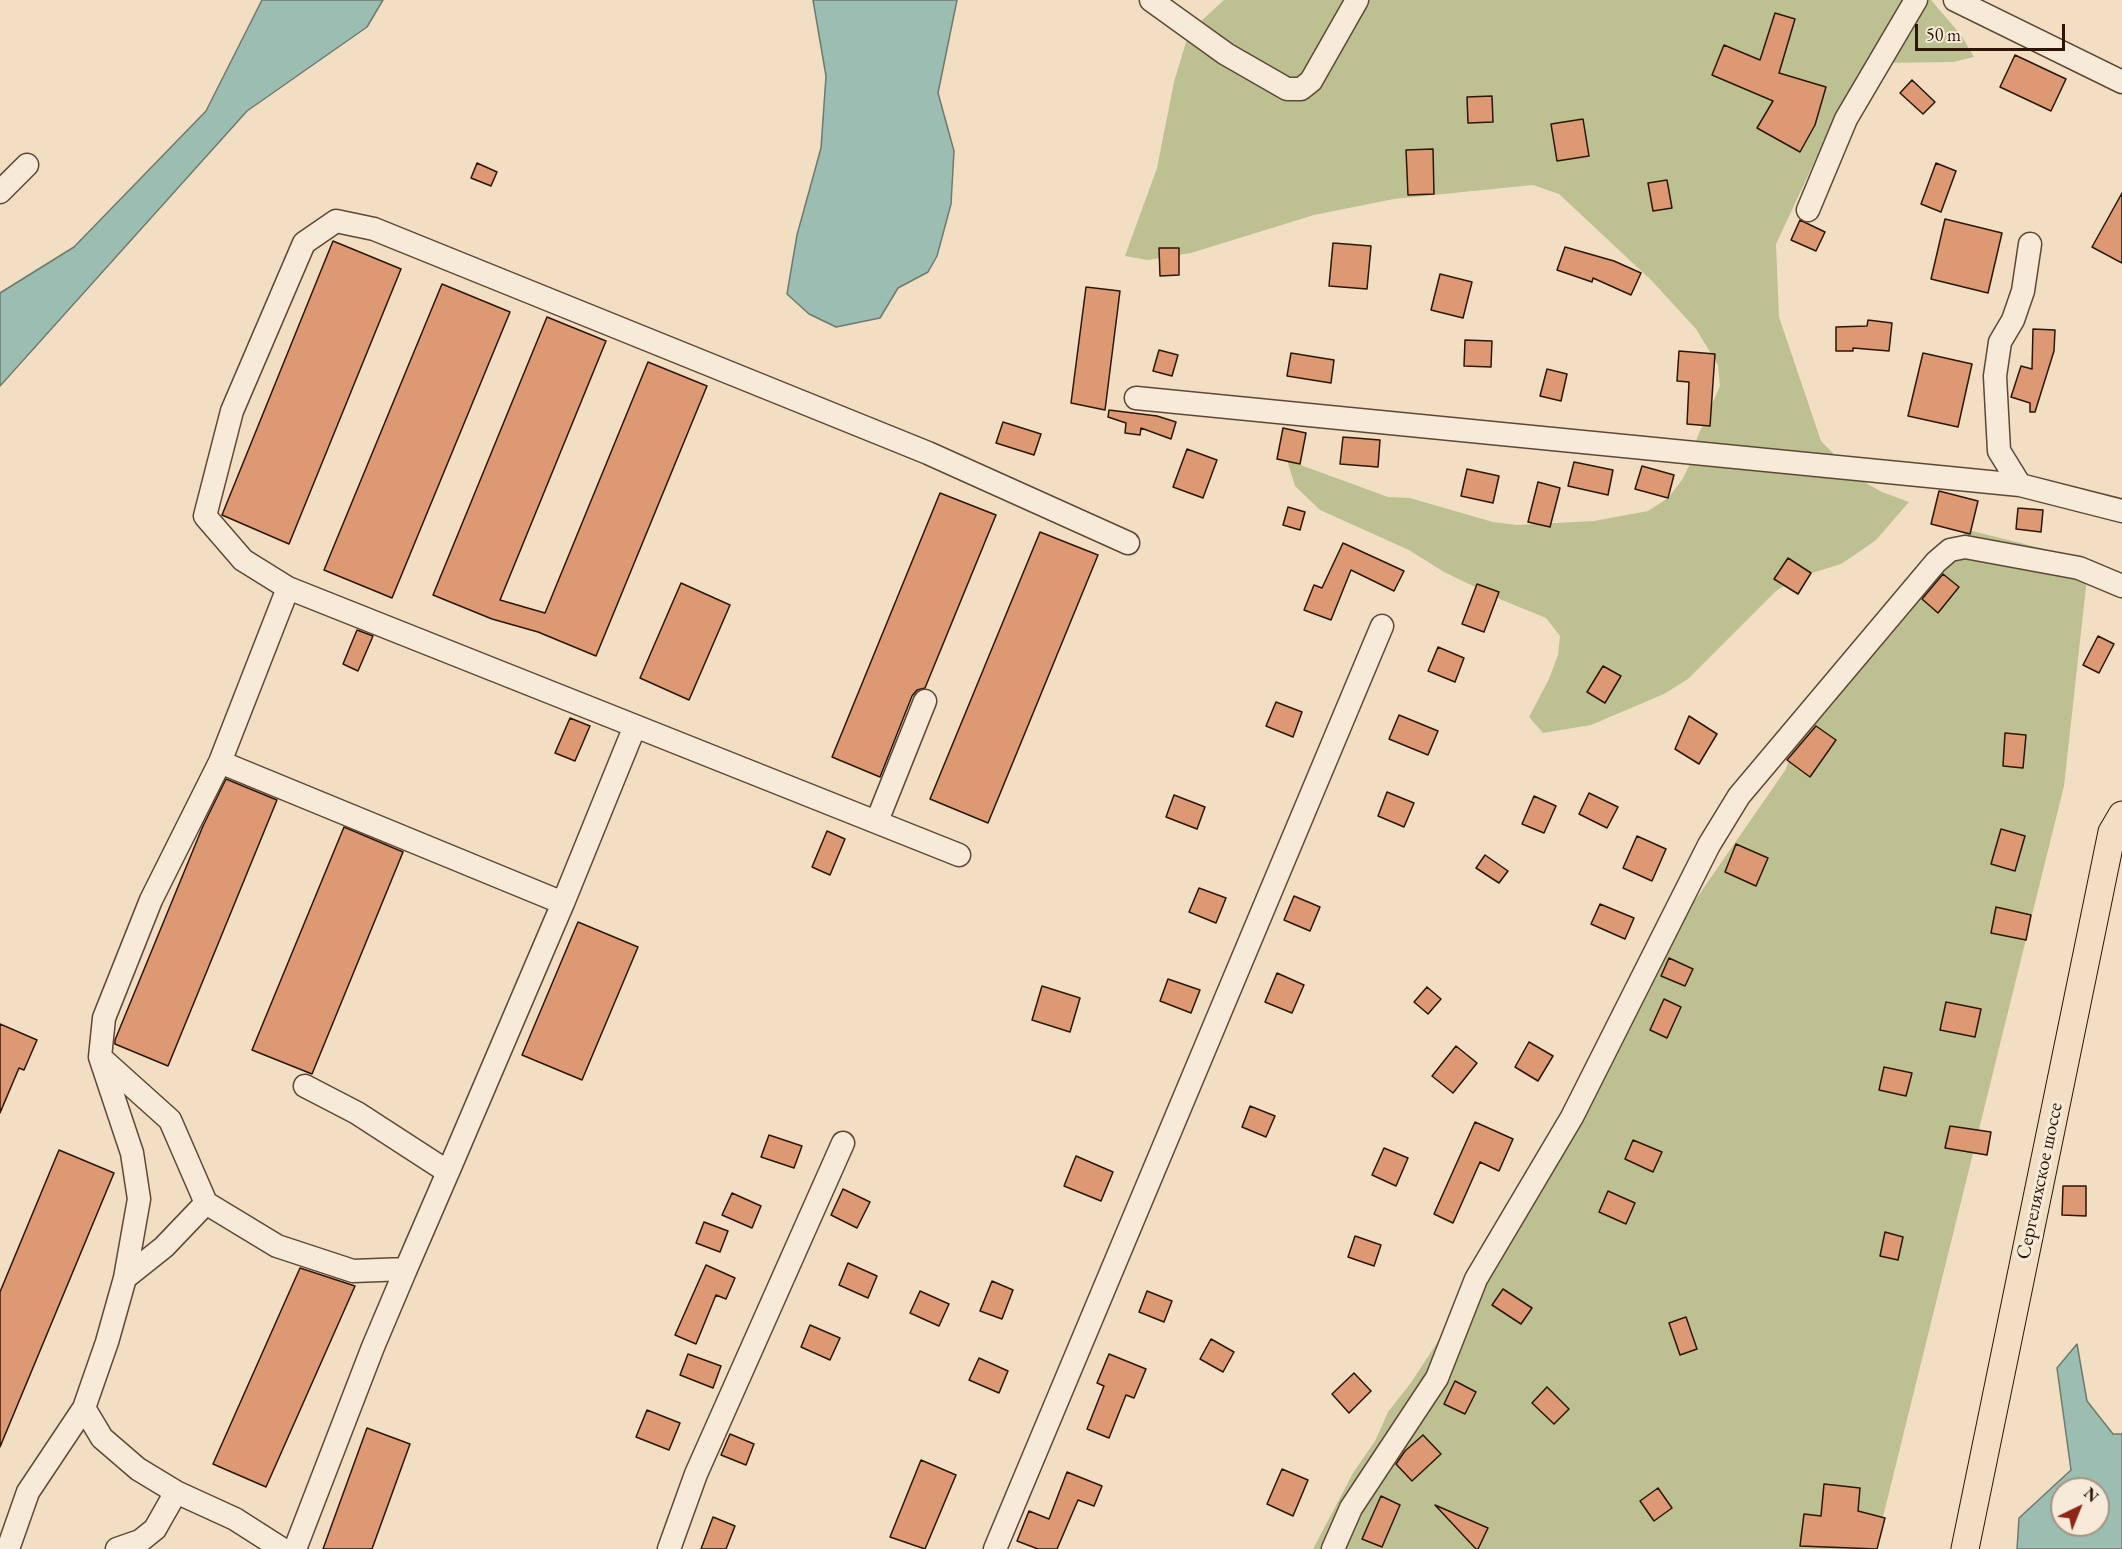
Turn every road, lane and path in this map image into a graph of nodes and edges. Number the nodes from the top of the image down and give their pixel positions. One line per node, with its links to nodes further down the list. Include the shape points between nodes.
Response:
1 (1151, 0): 2 (street, via 1226,54 1287,88 1301,89 1311,81)
2 (1357, 0)
3 (1916, 0): 8 (street, via 1846,119)
4 (1955, 0): 5 (street)
5 (2122, 82)
6 (27, 165): 7 (street)
7 (0, 192)
8 (1808, 210)
9 (2030, 244): 11 (street, via 2023,291 2000,342 1995,376 1999,451)
10 (1136, 398): 11 (street)
11 (2020, 485): 12 (street)
12 (2122, 511)
13 (1128, 543): 15 (street, via 928,453 374,230 336,221 304,243 232,411 205,516 243,560)
14 (2122, 585): 39 (street, via 2079,568 1965,547 1950,550 1739,796 1709,846 1572,1117 1476,1279 1437,1378 1351,1508)
15 (288, 588): 18 (street); 19 (street)
16 (1382, 626): 38 (street)
17 (925, 701): 21 (street)
18 (634, 726): 21 (street); 23 (street)
19 (220, 762): 23 (street); 24 (street, via 151,900 104,1018)
20 (2122, 815): 40 (main road, Сергеляхское шоссе, via 2112,832)
21 (877, 821): 22 (street)
22 (959, 855)
23 (563, 903): 27 (street)
24 (100, 1058): 28 (street, via 170,1120); 30 (street, via 132,1154 139,1199)
25 (305, 1086): 27 (street, via 357,1113)
26 (843, 1143): 37 (street, via 696,1474)
27 (448, 1172): 29 (street)
28 (206, 1203): 29 (street, via 277,1246 354,1271); 30 (street, via 164,1247)
29 (406, 1269): 36 (street)
30 (125, 1278): 31 (street)
31 (84, 1408): 32 (street, via 102,1438 138,1469); 33 (street, via 28,1491)
32 (176, 1492): 34 (street, via 155,1529); 35 (street, via 235,1519)
33 (10, 1548)
34 (117, 1549)
35 (282, 1549)
36 (295, 1549)
37 (669, 1549)
38 (994, 1549)
39 (1333, 1549)
40 (1965, 1549)

